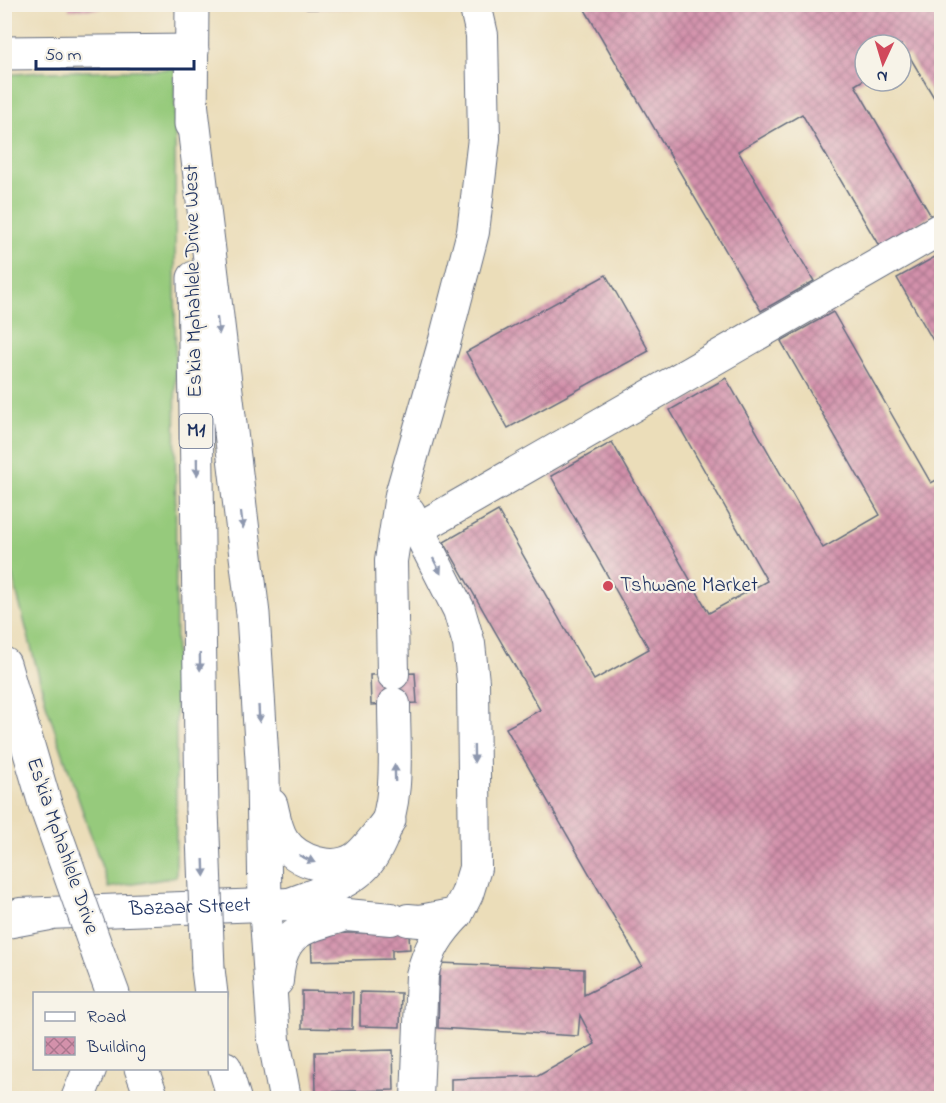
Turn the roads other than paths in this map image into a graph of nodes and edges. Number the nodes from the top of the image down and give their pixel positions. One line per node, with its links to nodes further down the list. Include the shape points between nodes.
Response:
1 (192, 4): 3 (main road, Es'kia Mphahlele Drive West / M1)
2 (476, 4): 7 (street, via 482,35 484,138 473,232)
3 (192, 51): 4 (main road); 5 (main road, Es'kia Mphahlele Drive West / M1)
4 (4, 53)
5 (191, 102): 10 (main road, one-way to 10, via 253,614); 19 (main road, Es'kia Mphahlele Drive West / M1, one-way to 19, bridge, via 202,810)
6 (942, 228): 8 (street)
7 (401, 495): 8 (street); 11 (street, one-way to 7, via 395,786 391,561)
8 (418, 529): 15 (street, one-way to 15, via 459,610 471,660 475,868)
9 (4, 664): 18 (main road, Es'kia Mphahlele Drive, bridge, via 45,804)
10 (263, 774): 11 (main road, one-way to 11, via 284,844 314,863 350,862); 12 (main road)
11 (389, 820): 12 (street, via 372,859 359,872 333,888)
12 (278, 904): 14 (street, Bazaar Street); 16 (street); 20 (street)
13 (4, 914): 14 (street, Bazaar Street)
14 (47, 914): 17 (main road)
15 (457, 914): 16 (street, via 420,921); 28 (street, via 437,935 422,975)
16 (346, 915): 20 (street, via 310,926 290,938 282,949)
17 (4, 922)
18 (105, 979)
19 (209, 981)
20 (273, 1040): 27 (street)
21 (89, 1070): 24 (main road)
22 (142, 1070): 25 (main road)
23 (226, 1070): 26 (main road)
24 (78, 1098)
25 (152, 1098)
26 (234, 1098)
27 (285, 1098)
28 (417, 1098)

